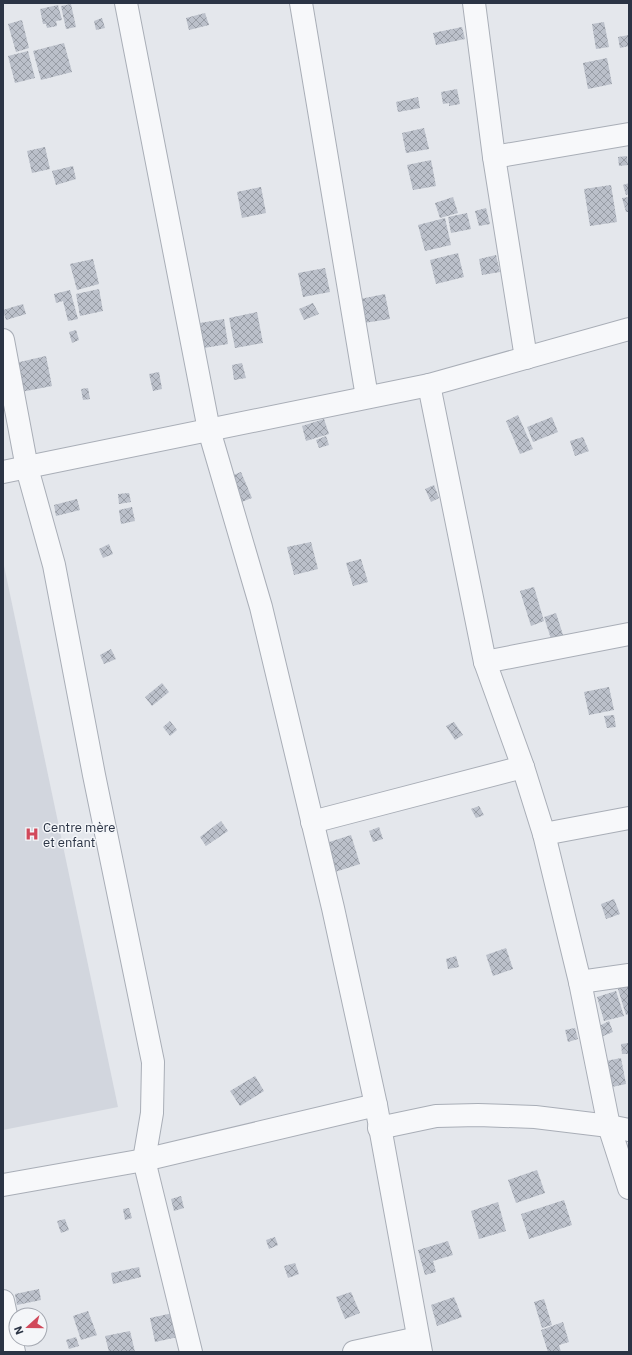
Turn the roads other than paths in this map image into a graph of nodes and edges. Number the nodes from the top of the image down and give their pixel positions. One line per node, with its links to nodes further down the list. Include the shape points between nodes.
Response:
1 (126, 3): 11 (street)
2 (301, 3): 10 (street)
3 (474, 3): 5 (street)
4 (629, 134): 5 (street)
5 (494, 157): 8 (street)
6 (629, 329): 8 (street)
7 (3, 340): 12 (street)
8 (526, 358): 9 (street)
9 (429, 385): 10 (street); 15 (street)
10 (367, 397): 11 (street)
11 (209, 430): 12 (street); 18 (street, via 261,607)
12 (27, 468): 13 (street); 25 (street, via 54,565 152,1062 152,1113)
13 (3, 472)
14 (629, 634): 15 (street)
15 (485, 662): 16 (street)
16 (523, 767): 18 (street); 19 (street)
17 (629, 818): 19 (street)
18 (312, 822): 22 (street)
19 (544, 834): 21 (street)
20 (629, 975): 21 (street)
21 (580, 982): 24 (street)
22 (376, 1105): 23 (street); 25 (street)
23 (379, 1128): 24 (street, via 436,1116 478,1115 535,1117); 29 (street)
24 (619, 1128): 27 (street)
25 (144, 1160): 26 (street); 31 (street)
26 (3, 1185)
27 (629, 1188)
28 (3, 1301): 30 (street)
29 (419, 1345): 32 (street)
30 (14, 1352)
31 (191, 1352)
32 (354, 1352)

